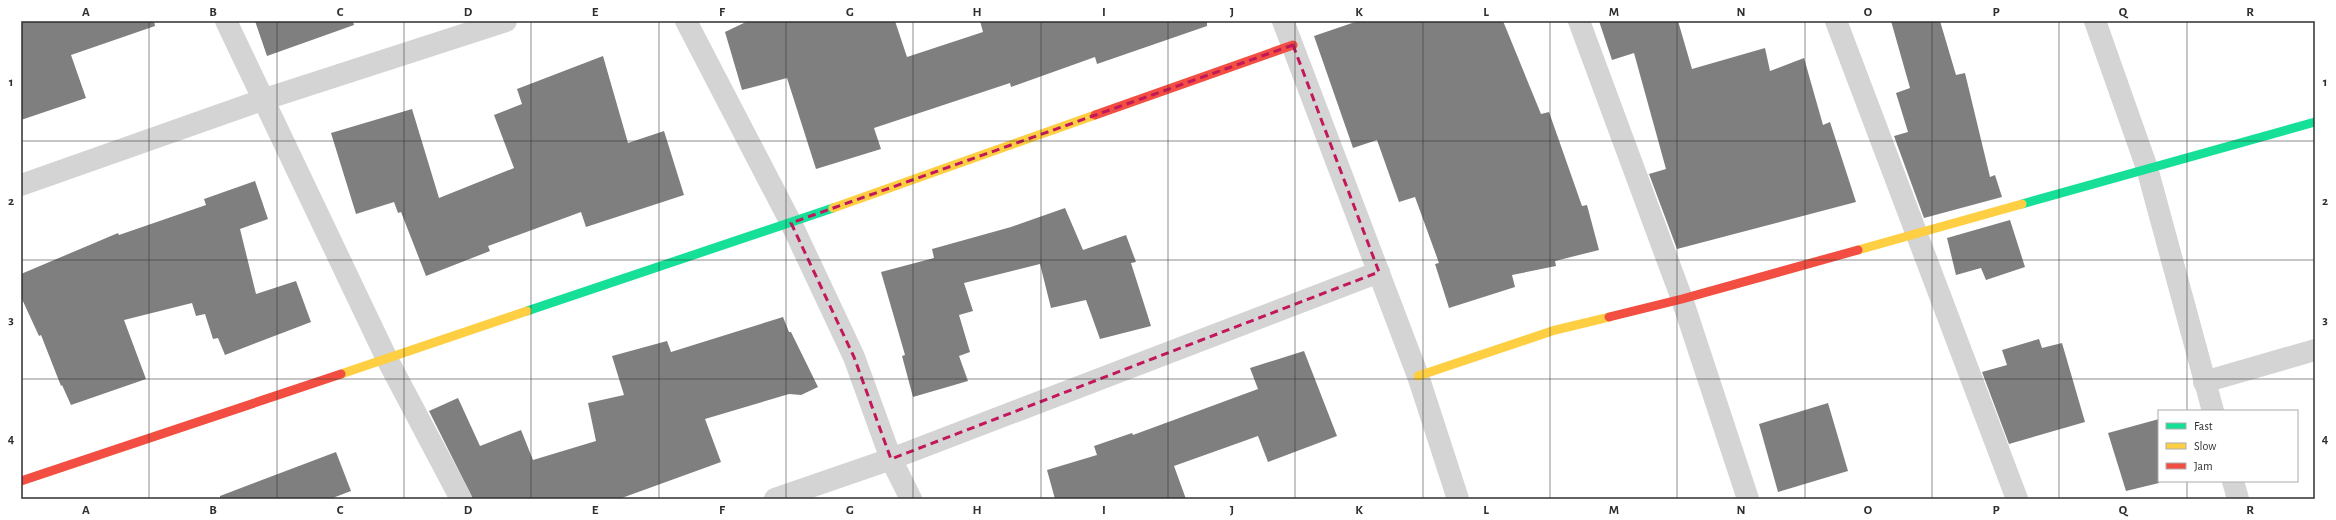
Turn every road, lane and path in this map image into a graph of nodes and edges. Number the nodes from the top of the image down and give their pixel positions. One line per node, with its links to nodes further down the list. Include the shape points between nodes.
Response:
1 (226, 21): 9 (street)
2 (506, 21): 9 (street)
3 (686, 21): 13 (street)
4 (1283, 21): 8 (street)
5 (1579, 21): 16 (street)
6 (1836, 21): 14 (street)
7 (2095, 21): 11 (street)
8 (1293, 46): 13 (street); 15 (street)
9 (262, 100): 12 (street); 18 (street)
10 (2315, 122): 11 (street)
11 (2147, 168): 14 (street); 20 (street)
12 (21, 185)
13 (791, 223): 18 (street); 22 (street, via 854,357)
14 (1918, 233): 16 (street); 30 (street)
15 (1379, 272): 19 (street); 22 (street)
16 (1682, 299): 19 (street, via 1555,330); 29 (street)
17 (2315, 350): 20 (street)
18 (387, 360): 23 (street); 25 (street)
19 (1418, 376): 28 (street)
20 (2204, 382): 21 (street)
21 (2213, 410)
22 (891, 459): 26 (street); 27 (street)
23 (21, 481)
24 (2233, 482): 31 (street)
25 (461, 499)
26 (775, 499)
27 (911, 499)
28 (1458, 499)
29 (1748, 499)
30 (2017, 499)
31 (2238, 499)

